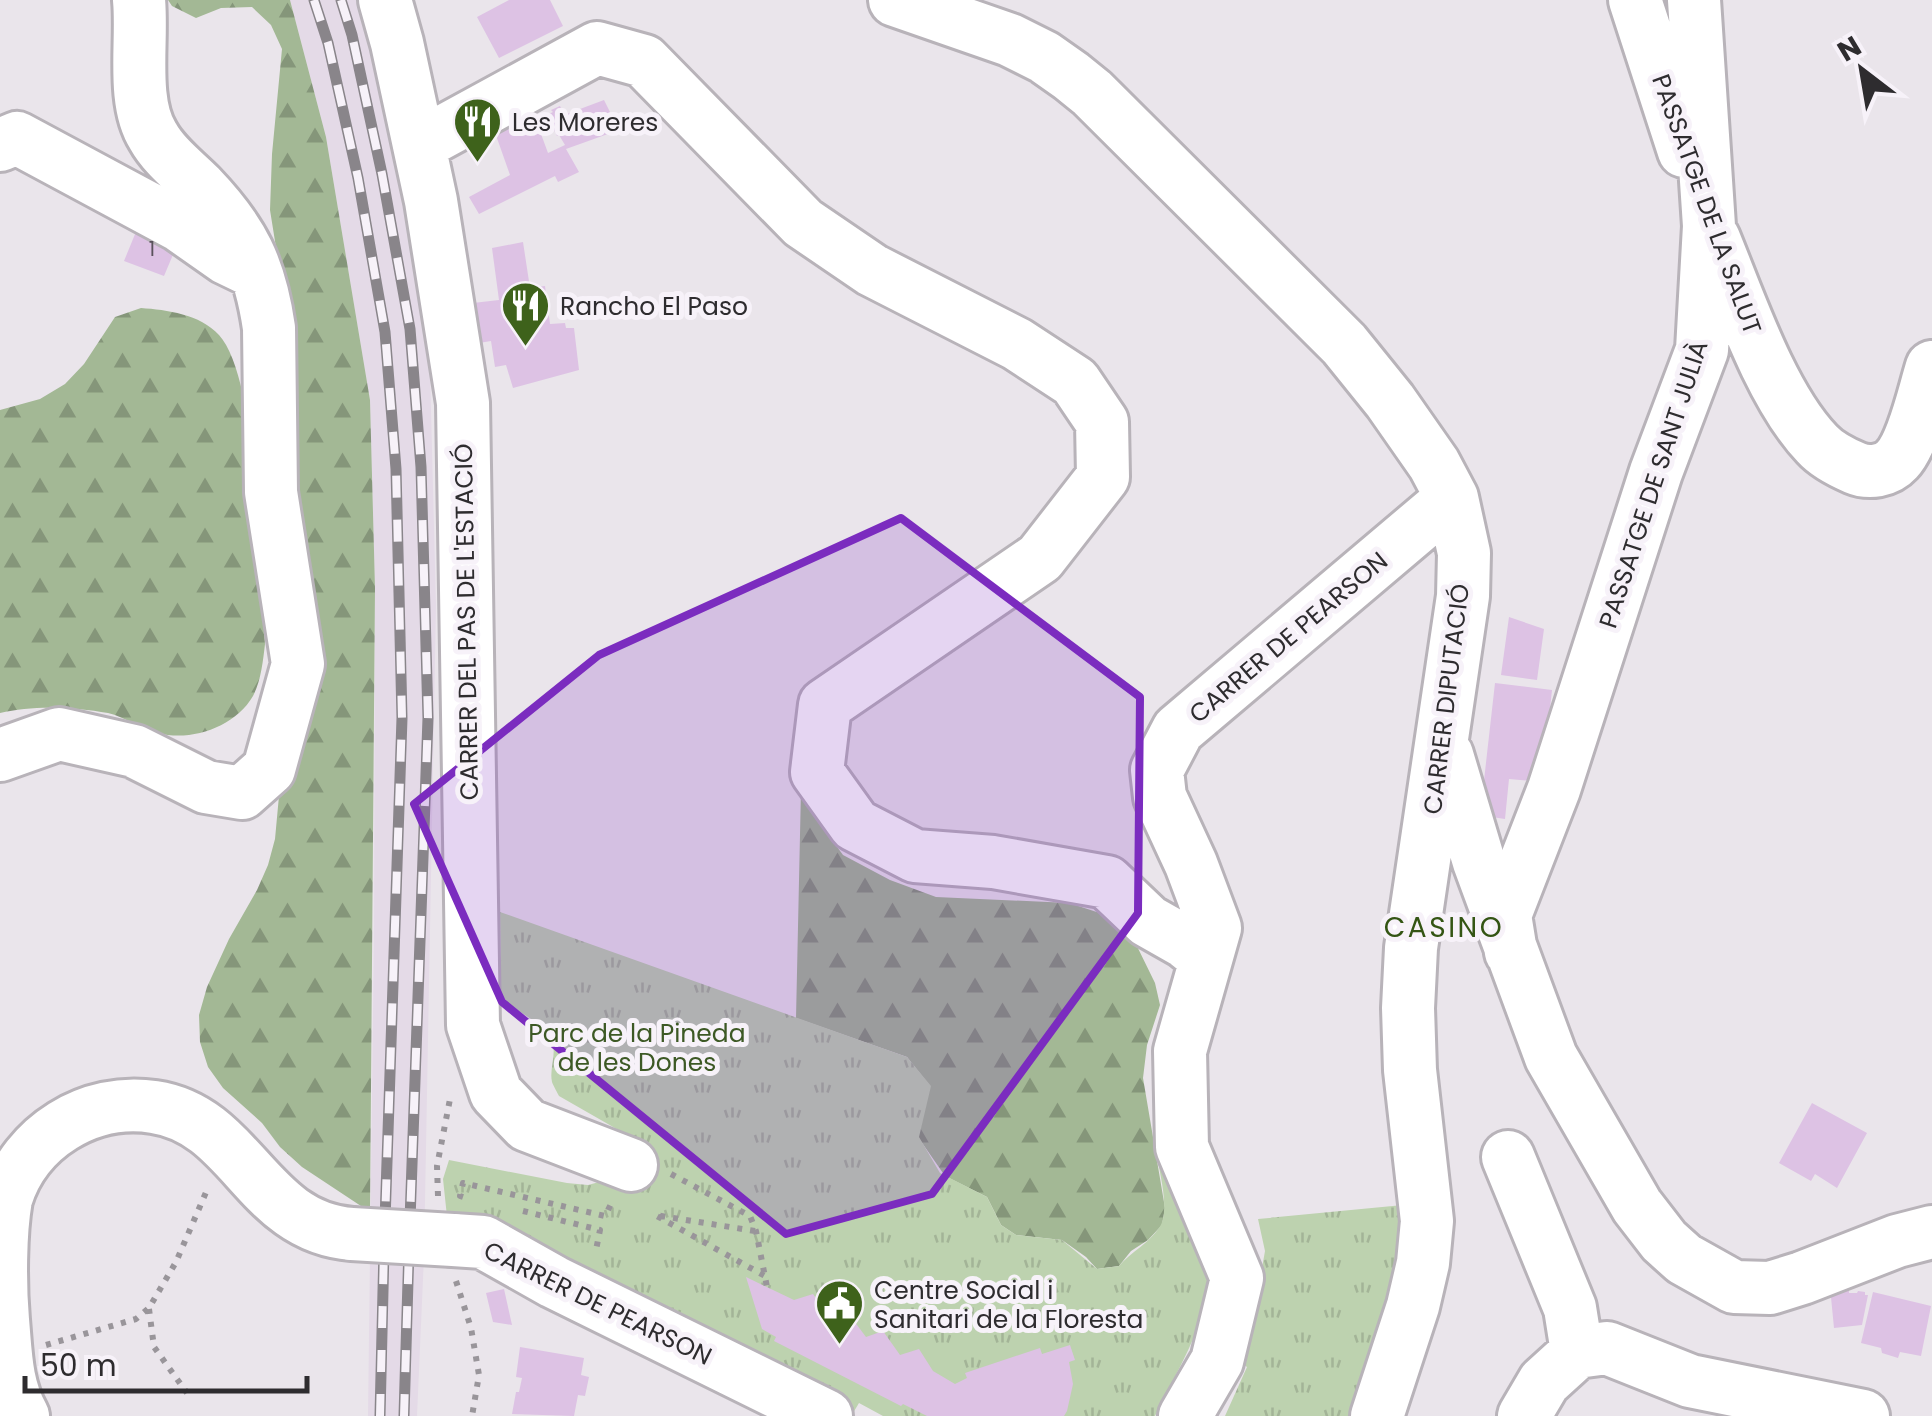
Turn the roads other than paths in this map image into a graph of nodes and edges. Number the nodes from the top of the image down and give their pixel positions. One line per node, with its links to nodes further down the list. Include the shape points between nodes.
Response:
1 (139, 0): 9 (street, via 141,94 152,135 233,224)
2 (385, 0): 7 (street, CARRER DEL PAS DE L'ESTACIÓ)
3 (895, 0): 11 (street, CARRER DIPUTACIÓ, via 1010,40 1092,93 1344,344)
4 (1635, 0): 8 (street, PASSATGE DE LA SALUT)
5 (1694, 0): 8 (street, PASSATGE DE SANT JULIÀ)
6 (0, 145): 9 (street, via 17,138)
7 (419, 145): 15 (street, via 598,48 644,61 803,223 872,270 1017,344 1075,382 1102,422 1103,477 1040,558 825,705 817,772 856,825 915,856 1107,882 1148,921); 17 (street, CARRER DEL PAS DE L'ESTACIÓ, via 463,403 473,1025 496,1094 526,1125)
8 (1709, 226): 10 (street, PASSATGE DE LA SALUT, via 1773,379 1800,423 1840,462 1864,472 1896,461 1909,442); 14 (street, PASSATGE DE SANT JULIÀ, via 1702,350 1505,915)
9 (255, 272): 13 (street, via 269,328 271,492 298,664 269,768 242,793 206,787 134,751 59,734)
10 (1932, 367)
11 (1452, 498): 12 (street, CARRER DIPUTACIÓ, via 1464,553); 15 (street, CARRER DE PEARSON, via 1178,730 1157,770 1160,797 1215,928)
12 (1443, 739): 14 (street); 23 (street, CARRER DIPUTACIÓ, via 1408,1008 1427,1221 1423,1263)
13 (0, 755)
14 (1512, 952): 18 (street, via 1551,1057 1637,1206 1684,1259 1734,1287 1770,1288)
15 (1205, 958): 22 (street, CARRER DE PEARSON, via 1180,1051 1182,1147 1237,1278 1217,1361)
16 (1508, 1157): 19 (street, via 1570,1308)
17 (631, 1165)
18 (1932, 1232)
19 (1577, 1352): 24 (street, via 1544,1382); 25 (street, via 1606,1348 1690,1380)
20 (23, 1416): 21 (street, CARRER DE PEARSON, bridge, via 9,1383 2,1304 6,1201 26,1159 60,1127 130,1105 201,1124 277,1202 310,1225 352,1234 465,1220 482,1242 554,1282)
21 (826, 1416)
22 (1185, 1416)
23 (1377, 1416)
24 (1524, 1416)
25 (1862, 1416)

